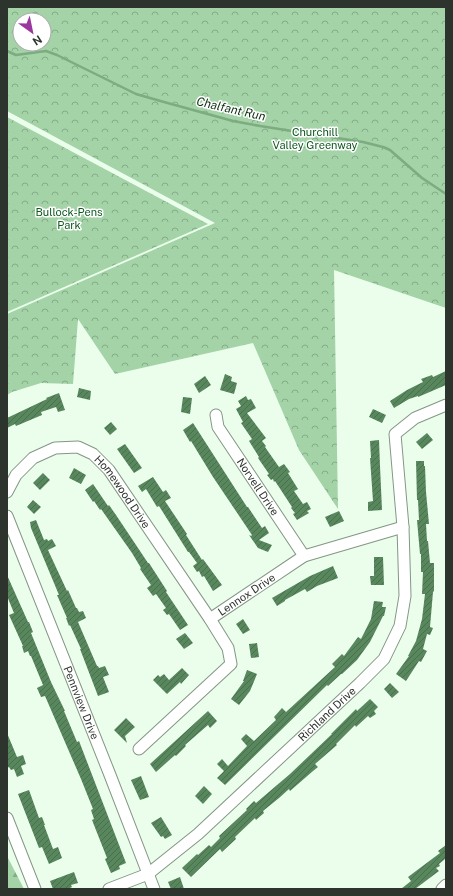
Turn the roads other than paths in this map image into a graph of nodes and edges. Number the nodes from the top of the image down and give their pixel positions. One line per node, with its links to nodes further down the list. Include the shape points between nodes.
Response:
1 (446, 405): 5 (street, Richland Drive, via 414,418 395,434)
2 (216, 415): 6 (street, Norvell Drive, via 218,427)
3 (7, 492): 7 (street, Homewood Drive, via 16,475 33,458 55,448 78,447 93,454 109,470)
4 (7, 516): 10 (street, Pennview Drive)
5 (403, 527): 6 (street, Lennox Drive); 10 (street, Richland Drive, via 405,596 400,626 384,659 198,834)
6 (304, 556): 7 (street, Lennox Drive)
7 (210, 619): 8 (street, Lennox Drive, via 228,648 232,664)
8 (139, 749)
9 (7, 818): 12 (street)
10 (148, 874): 13 (street, Richland Drive); 14 (street, Pennview Drive)
11 (446, 885): 15 (street)
12 (35, 889)
13 (109, 889)
14 (154, 889)
15 (442, 889)

